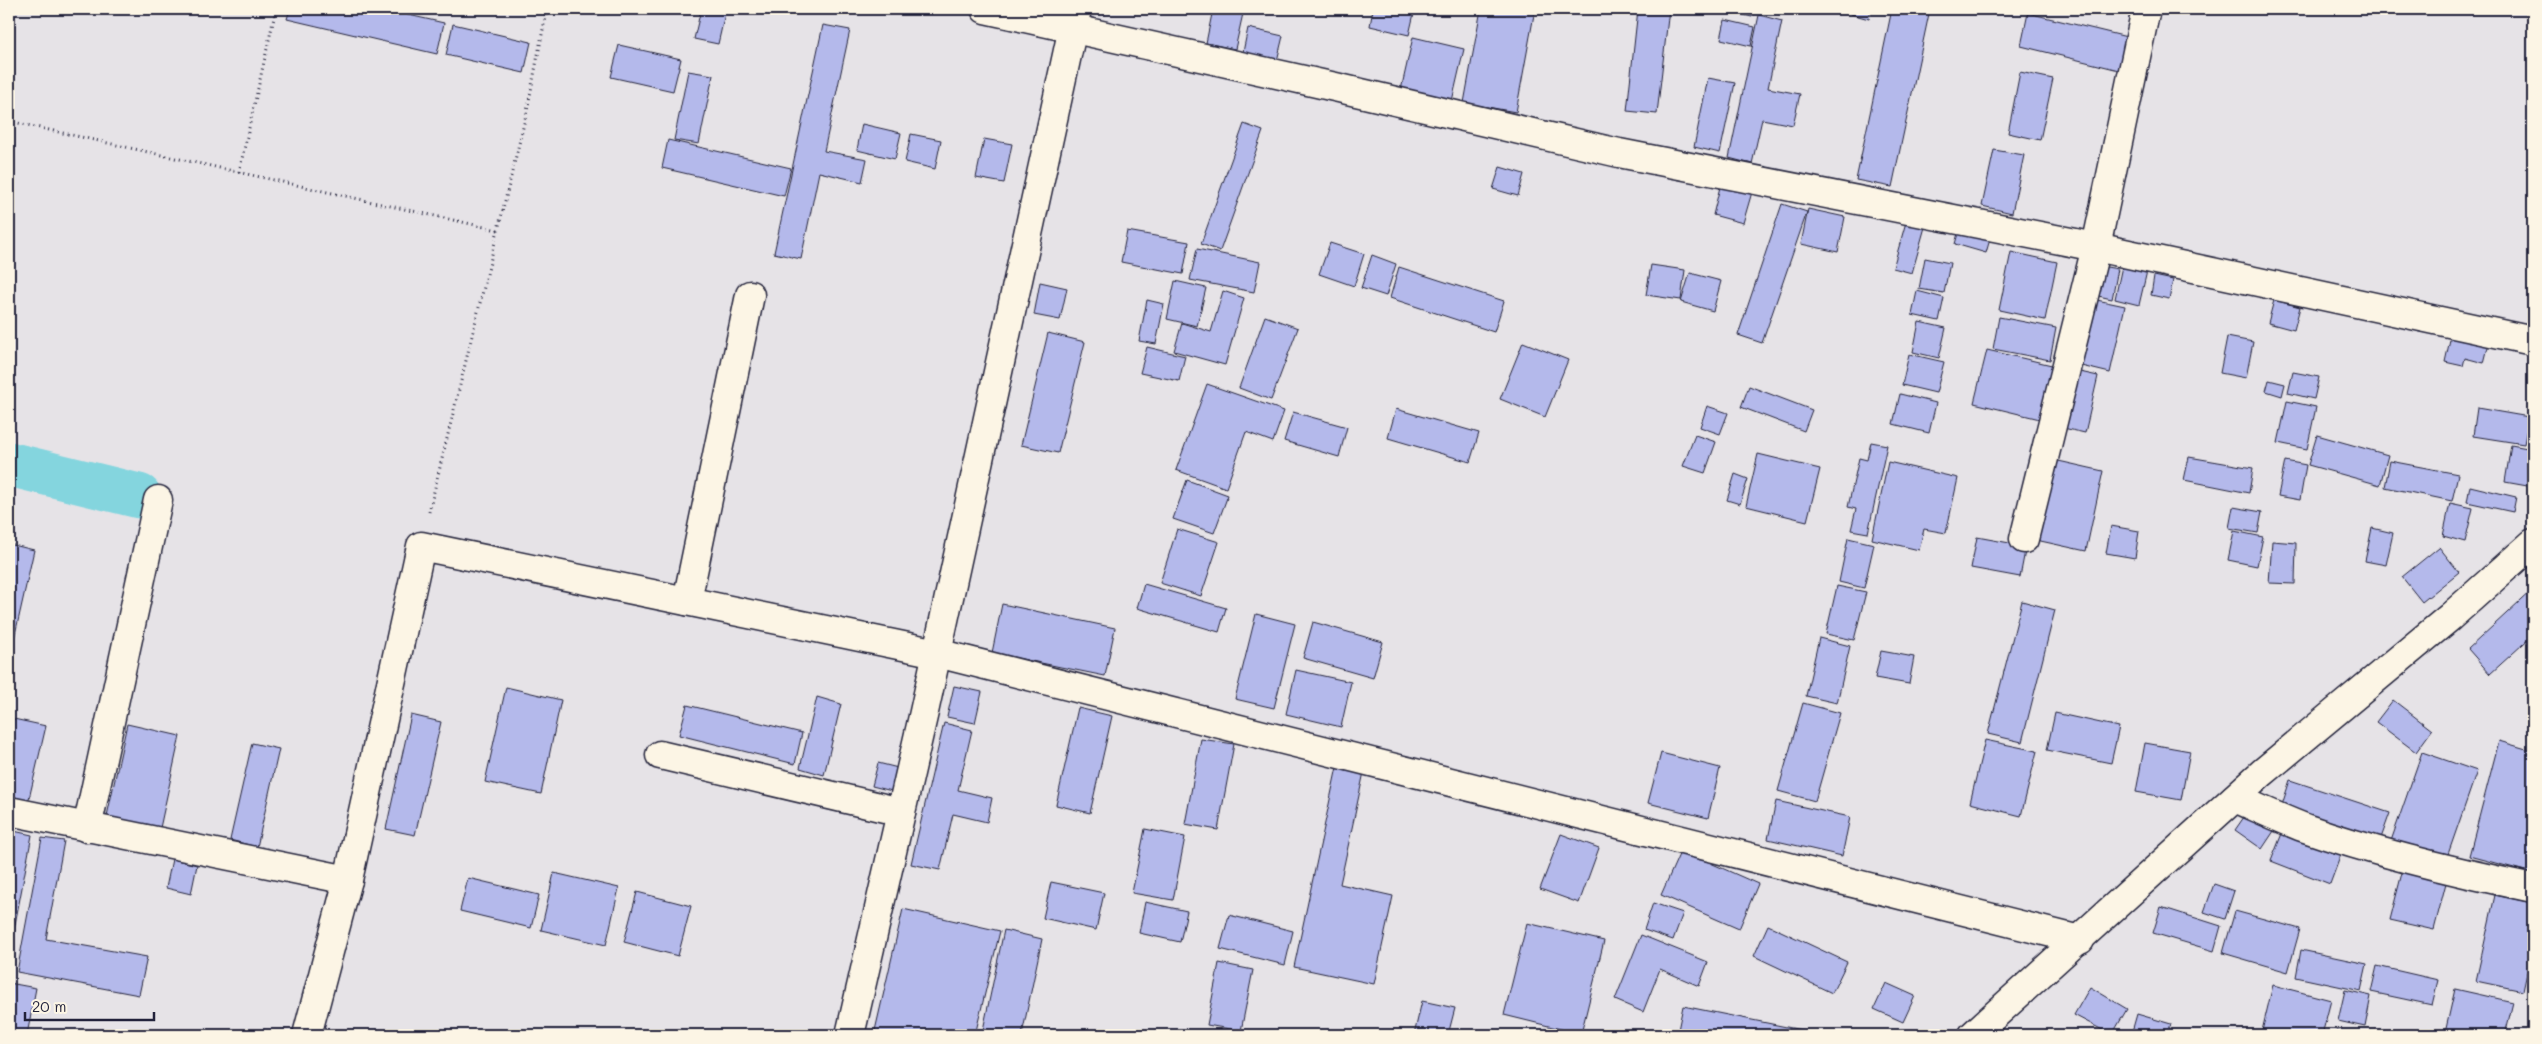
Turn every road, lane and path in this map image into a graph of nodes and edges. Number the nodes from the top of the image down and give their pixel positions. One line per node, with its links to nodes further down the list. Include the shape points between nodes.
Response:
1 (276, 9): 7 (path)
2 (547, 9): 8 (path, via 535,76)
3 (985, 9): 5 (street)
4 (2146, 9): 9 (street)
5 (1074, 19): 9 (street, via 1335,87 1619,154); 17 (street)
6 (9, 121): 7 (path)
7 (239, 172): 8 (path)
8 (498, 230): 15 (path)
9 (2096, 247): 11 (street); 13 (street)
10 (750, 295): 16 (street)
11 (2533, 341)
12 (158, 500): 22 (street)
13 (2024, 539)
14 (2533, 543): 19 (street, via 2450,618)
15 (421, 546): 16 (street); 23 (street)
16 (687, 601): 17 (street)
17 (937, 652): 21 (street); 25 (street)
18 (660, 755): 21 (street)
19 (2235, 798): 24 (street, via 2305,828 2391,854); 25 (street)
20 (9, 811): 22 (street)
21 (901, 812): 27 (street)
22 (87, 828): 23 (street)
23 (348, 880): 26 (street)
24 (2533, 888)
25 (2080, 940): 28 (street)
26 (307, 1035)
27 (850, 1035)
28 (1973, 1035)

